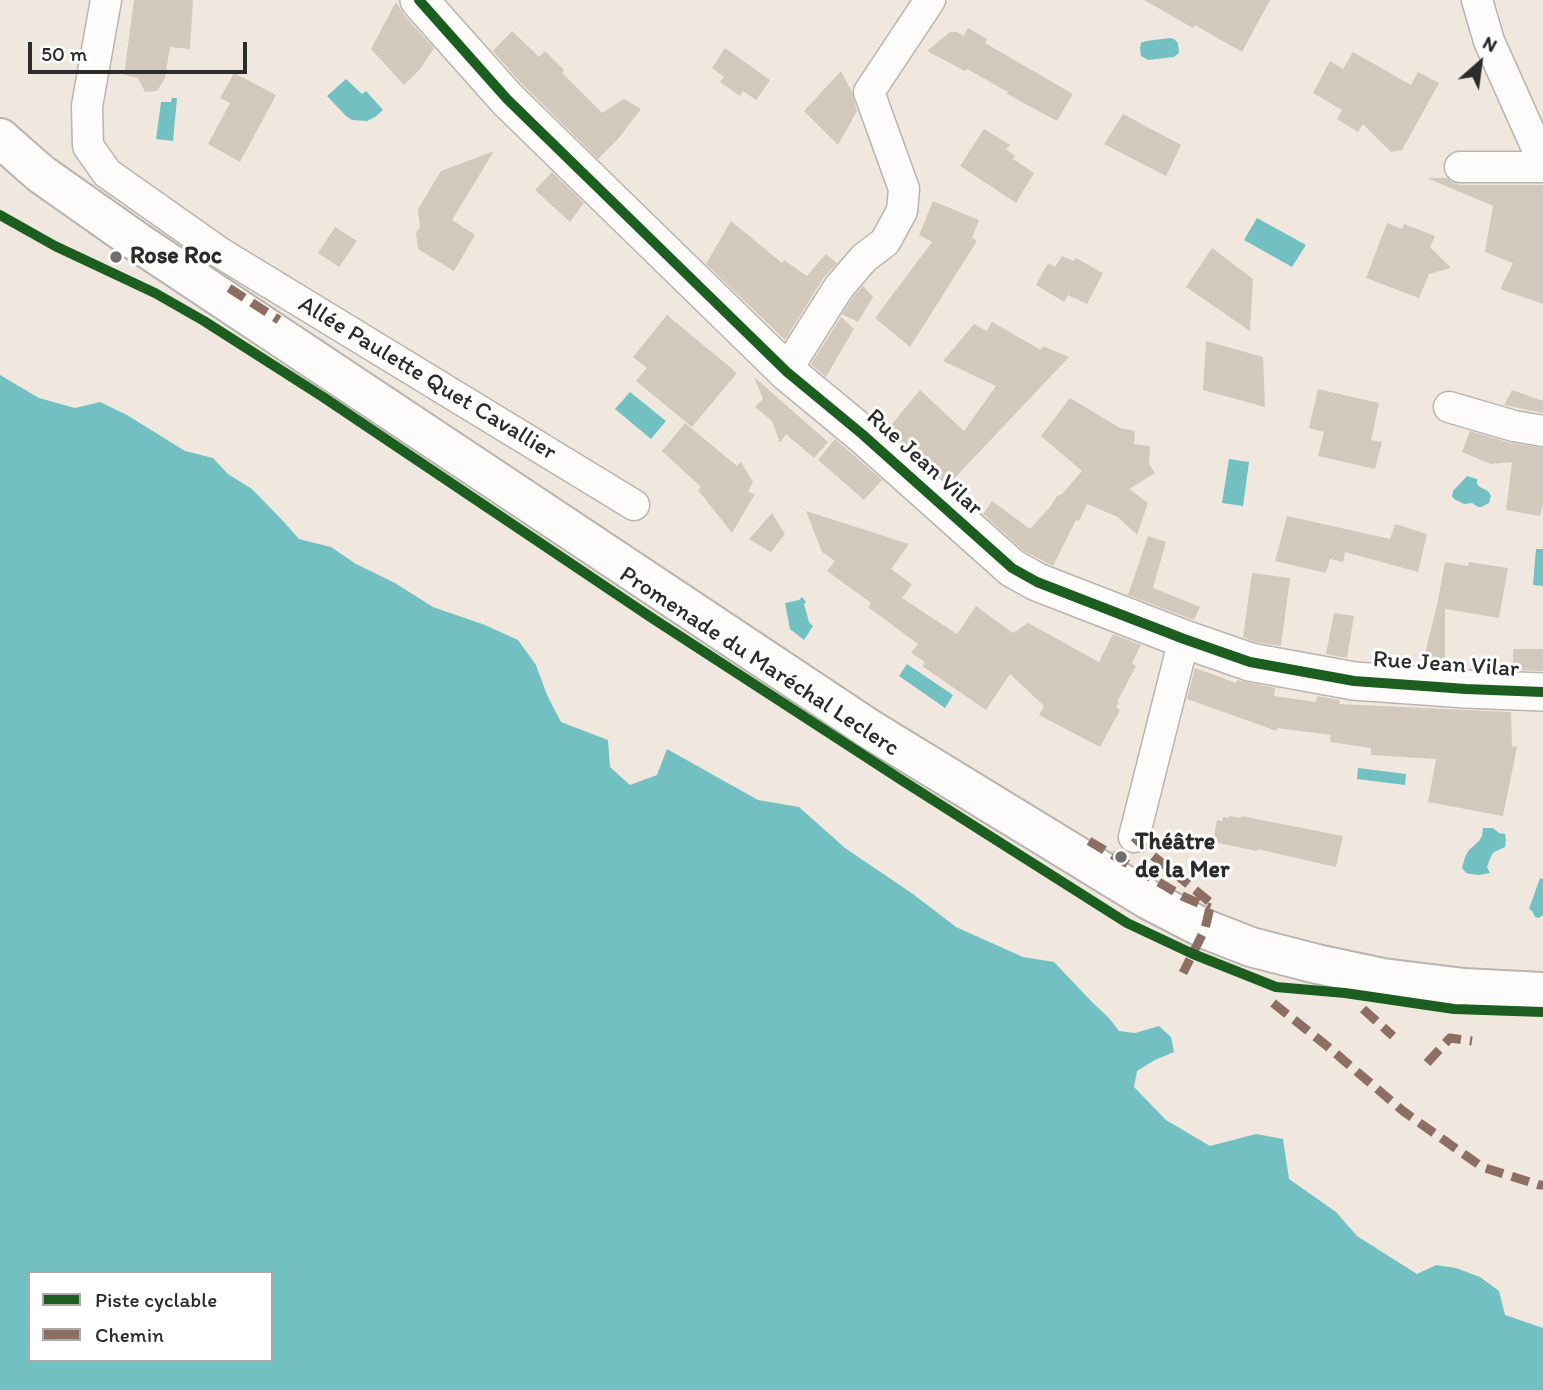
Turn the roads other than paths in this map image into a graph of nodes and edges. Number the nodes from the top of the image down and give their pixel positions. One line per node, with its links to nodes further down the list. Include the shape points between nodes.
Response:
1 (106, 0): 8 (street, Allée Paulette Quet Cavallier, via 87,106 88,146 107,173)
2 (419, 0): 10 (street, Rue Jean Vilar, via 508,99)
3 (930, 0): 10 (street, via 869,92 904,189 902,211 885,242 839,287)
4 (1477, 0): 6 (street, via 1489,41)
5 (0, 138): 9 (main road, Promenade du Maréchal Leclerc, via 41,174)
6 (1543, 165): 7 (street)
7 (1460, 167)
8 (219, 252): 9 (street); 13 (street, Allée Paulette Quet Cavallier)
9 (198, 283): 17 (main road, Promenade du Maréchal Leclerc, via 871,730 1205,929 1251,947 1383,978)
10 (787, 372): 14 (street, Rue Jean Vilar, via 1012,568)
11 (1449, 407): 12 (street)
12 (1543, 430)
13 (634, 505)
14 (1184, 639): 15 (street, Rue Jean Vilar, via 1250,662 1354,681); 16 (street)
15 (1543, 692)
16 (1134, 837)
17 (1543, 992)

